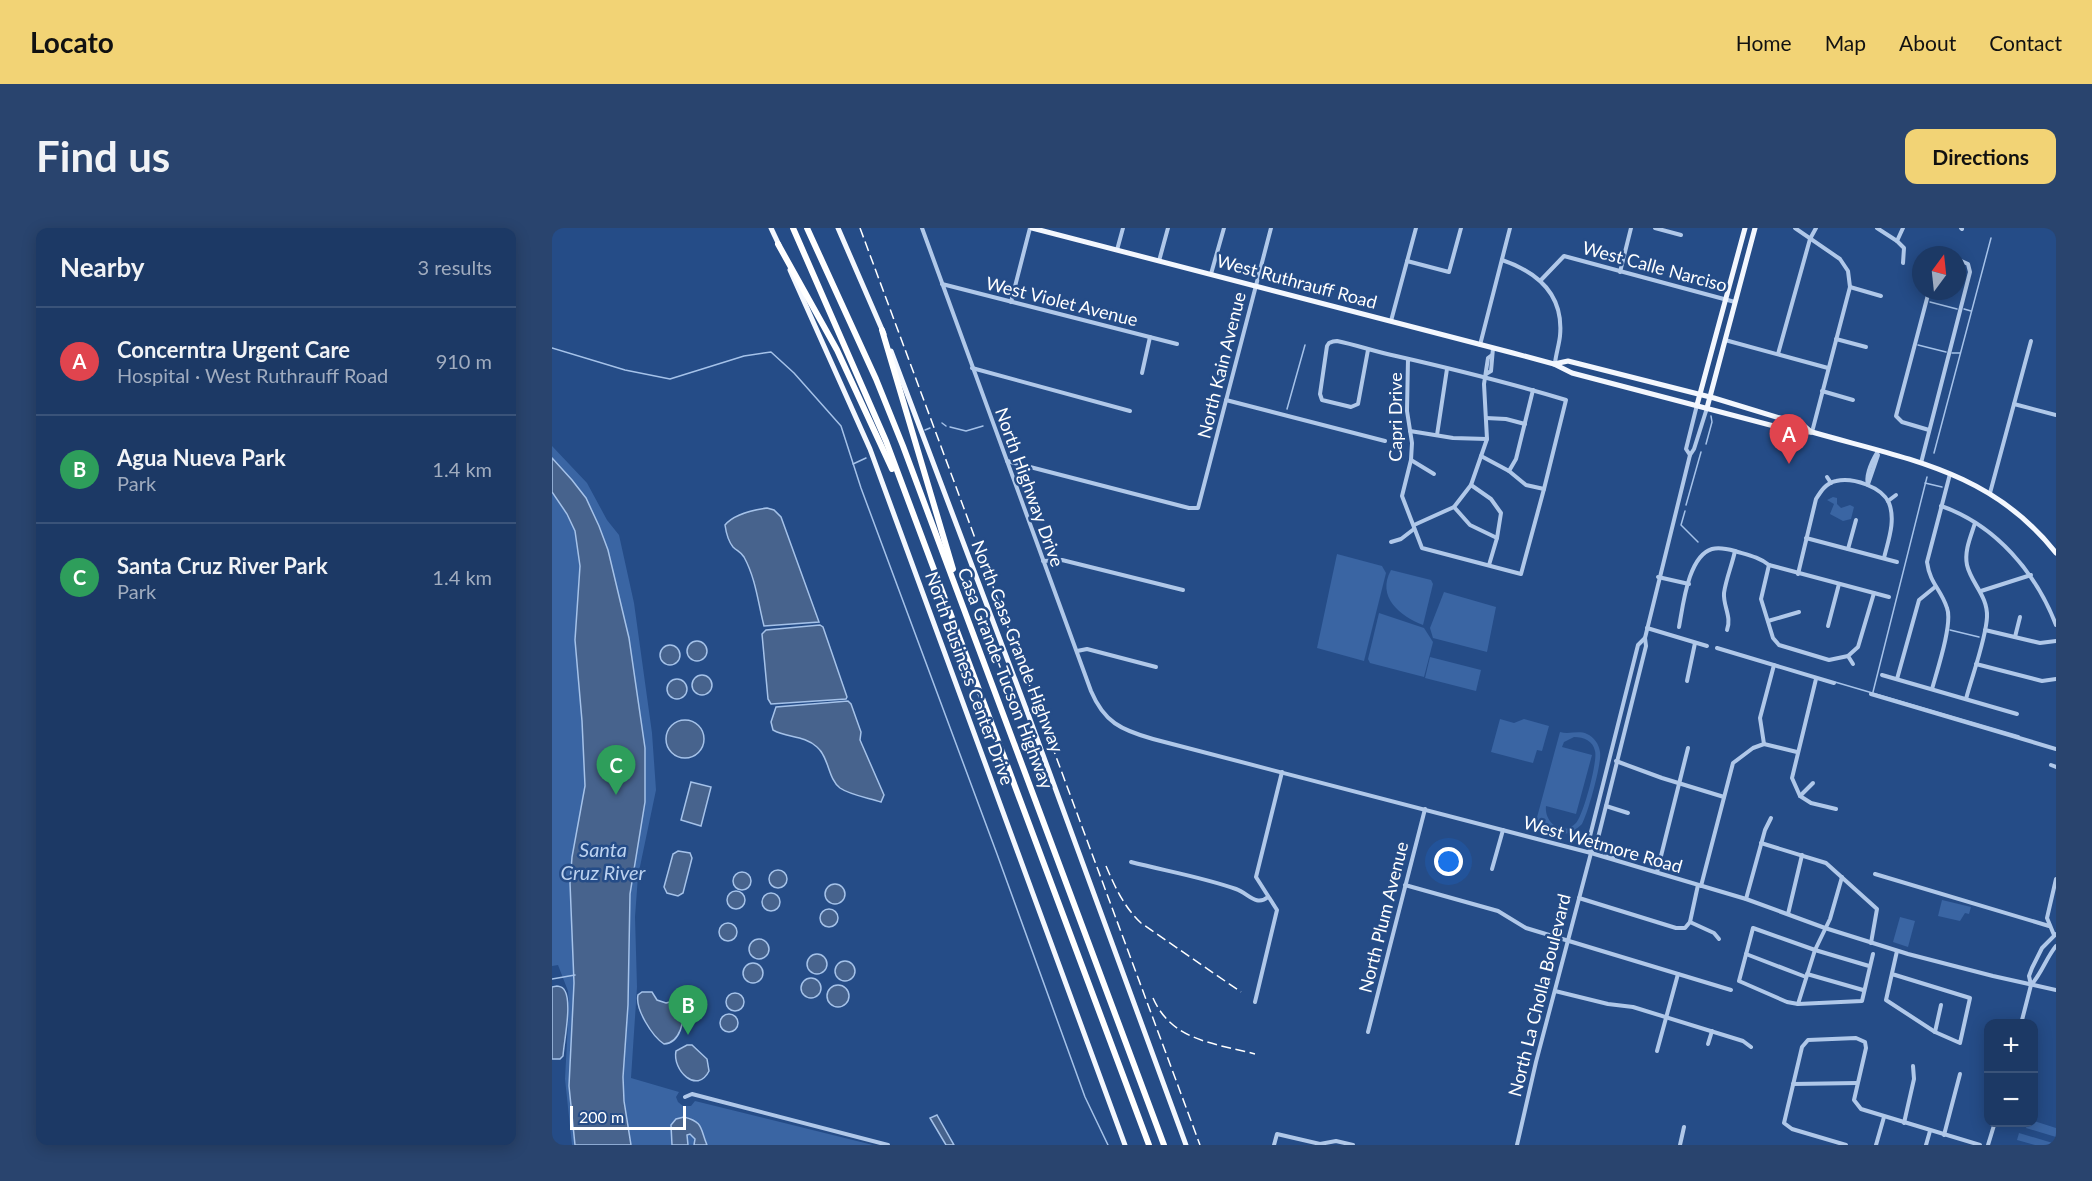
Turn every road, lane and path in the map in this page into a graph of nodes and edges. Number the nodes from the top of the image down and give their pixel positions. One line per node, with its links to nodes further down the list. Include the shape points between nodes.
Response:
1 (771, 228): 25 (main road, North Business Center Drive)
2 (793, 228): 102 (highway, Casa Grande-Tucson Highway, via 860,378)
3 (807, 228): 129 (highway, Casa Grande-Tucson Highway, via 876,378)
4 (838, 228): 46 (main road, North Casa Grande Highway)
5 (922, 228): 35 (street, North Highway Drive)
6 (1031, 228): 26 (main road, West Ruthrauff Road); 43 (street)
7 (1123, 228): 26 (street)
8 (1168, 228): 27 (street)
9 (1224, 228): 33 (street)
10 (1271, 228): 36 (street, North Kain Avenue)
11 (1416, 228): 28 (street)
12 (1461, 228): 28 (street, via 1449,272)
13 (1510, 228): 29 (street)
14 (1631, 228): 32 (street)
15 (1655, 228): 22 (street)
16 (1745, 228): 40 (main road, North La Cholla Boulevard)
17 (1755, 228): 44 (main road, North La Cholla Boulevard)
18 (1795, 228): 23 (street)
19 (1816, 228): 23 (street)
20 (1877, 228): 24 (street)
21 (1903, 228): 24 (street)
22 (1681, 235)
23 (1810, 238): 37 (street, via 1840,259 1848,271); 56 (street)
24 (1897, 241): 31 (street, via 1904,248)
25 (778, 244): 102 (highway, via 837,350); 241 (main road, North Business Center Drive, via 870,449)
26 (1117, 250): 27 (main road, West Ruthrauff Road)
27 (1159, 261): 33 (main road, West Ruthrauff Road)
28 (1407, 261): 45 (street)
29 (1502, 261): 34 (street, via 1523,267); 52 (street)
30 (1966, 262): 38 (street, via 1970,272)
31 (1903, 263)
32 (1620, 272): 34 (street, West Calle Narciso, via 1564,256); 40 (street, West Calle Narciso)
33 (1211, 274): 36 (main road, West Ruthrauff Road)
34 (1542, 280): 58 (street, via 1557,305 1561,334)
35 (941, 284): 43 (street, West Violet Avenue); 59 (street, North Highway Drive)
36 (1255, 285): 45 (main road, West Ruthrauff Road); 68 (street, North Kain Avenue)
37 (1850, 287): 39 (street); 48 (street)
38 (1966, 287)
39 (1881, 296)
40 (1726, 299): 44 (street, West Calle Narciso); 66 (main road, North La Cholla Boulevard)
41 (1927, 300): 77 (street, via 1896,418)
42 (1963, 300): 77 (street)
43 (1011, 302): 47 (street, West Violet Avenue)
44 (1735, 302): 49 (main road, North La Cholla Boulevard)
45 (1391, 321): 52 (main road, West Ruthrauff Road)
46 (882, 330): 129 (highway); 244 (main road, North Casa Grande Highway)
47 (1150, 337): 51 (street, West Violet Avenue); 62 (street)
48 (1836, 339): 53 (street); 60 (street)
49 (1725, 340): 56 (street); 67 (main road, North La Cholla Boulevard)
50 (2031, 342): 70 (street)
51 (1177, 344)
52 (1480, 345): 54 (main road, West Ruthrauff Road)
53 (1866, 347)
54 (1493, 348): 58 (main road, West Ruthrauff Road); 63 (street, via 1494,360)
55 (1368, 350): 55 (street, via 1356,407 1319,400 1331,340); 57 (street)
56 (1778, 354): 60 (street)
57 (1408, 359): 61 (street); 78 (street, Capri Drive)
58 (1554, 364): 66 (main road, West Ruthrauff Road, via 1568,361); 71 (main road, West Ruthrauff Road, via 1572,373)
59 (972, 368): 73 (street); 86 (street, North Highway Drive)
60 (1828, 368): 65 (street)
61 (1447, 369): 63 (street); 80 (street)
62 (1142, 373)
63 (1486, 376): 64 (street); 75 (street)
64 (1533, 390): 76 (street); 96 (street, via 1566,400)
65 (1822, 391): 69 (street); 79 (street)
66 (1700, 394): 67 (main road, West Ruthrauff Road); 71 (main road, North La Cholla Boulevard)
67 (1710, 397): 72 (main road, North La Cholla Boulevard); 79 (main road, West Ruthrauff Road, via 1803,424)
68 (1226, 400): 82 (street); 86 (street, North Kain Avenue, via 1198,508)
69 (1853, 400)
70 (2014, 404): 74 (street); 97 (street)
71 (1697, 405): 72 (main road, West Ruthrauff Road); 84 (street, North La Cholla Boulevard, via 1686,449)
72 (1707, 408): 79 (main road, West Ruthrauff Road, via 1797,432); 84 (street, North La Cholla Boulevard)
73 (1130, 411)
74 (2056, 415)
75 (1486, 418): 76 (street); 81 (street)
76 (1525, 424): 89 (street)
77 (1929, 430): 88 (street)
78 (1410, 431): 80 (street); 87 (street, Capri Drive)
79 (1812, 432): 83 (main road, West Ruthrauff Road)
80 (1437, 435): 81 (street)
81 (1487, 439): 85 (street)
82 (1385, 441)
83 (1878, 451): 88 (main road, West Ruthrauff Road); 95 (street)
84 (1690, 455): 121 (street, North La Cholla Boulevard)
85 (1481, 456): 89 (street); 94 (street)
86 (1007, 460): 115 (street, North Highway Drive)
87 (1411, 460): 90 (street); 105 (street, Capri Drive, via 1402,496)
88 (1921, 464): 91 (main road, West Ruthrauff Road)
89 (1509, 471): 96 (street, via 1526,485)
90 (1434, 474)
91 (1950, 474): 97 (main road, West Ruthrauff Road); 100 (street)
92 (1827, 477): 93 (street)
93 (1831, 483): 95 (street, via 1847,480); 107 (street, via 1816,499)
94 (1471, 485): 101 (street); 106 (street, via 1491,499 1501,513)
95 (1868, 485): 99 (street)
96 (1544, 489): 117 (street, Capri Drive, via 1521,574)
97 (1990, 493): 113 (main road, West Ruthrauff Road, via 2033,527)
98 (1896, 495): 99 (street)
99 (1888, 501): 114 (street, via 1892,521)
100 (1941, 506): 104 (street); 124 (street, via 1927,562)
101 (1454, 507): 105 (street); 106 (street, via 1470,525)
102 (912, 511): 242 (highway, Casa Grande-Tucson Highway)
103 (1856, 519): 110 (street)
104 (1975, 523): 120 (street, via 2013,553); 126 (street, via 1966,563)
105 (1414, 527): 108 (street); 117 (street, Capri Drive, via 1422,548)
106 (1497, 538): 117 (street)
107 (1806, 538): 110 (street); 119 (street)
108 (1391, 542)
109 (1703, 545): 112 (street)
110 (1848, 549): 114 (street)
111 (1735, 551): 112 (street); 118 (street); 137 (street, via 1724,593 1730,622)
112 (1707, 552): 123 (street, via 1693,566)
113 (2056, 553)
114 (1884, 558): 116 (street)
115 (1044, 561): 125 (street, via 1062,560); 145 (street, North Highway Drive)
116 (1897, 562)
117 (1489, 565)
118 (1769, 565): 119 (street); 132 (street, via 1761,599)
119 (1797, 574): 122 (street)
120 (2031, 575): 126 (street); 133 (street)
121 (1658, 577): 123 (street); 136 (street, North La Cholla Boulevard)
122 (1839, 584): 127 (street); 134 (street)
123 (1689, 585): 135 (street)
124 (1935, 587): 153 (street, via 1919,600); 157 (street, via 1950,616)
125 (1183, 590)
126 (1981, 591): 138 (street, via 1987,616)
127 (1874, 593): 128 (street); 146 (street, via 1858,647)
128 (1889, 597)
129 (963, 604): 243 (highway, Casa Grande-Tucson Highway)
130 (1799, 612): 132 (street)
131 (2020, 617): 139 (street)
132 (1768, 621): 146 (street, via 1779,645 1829,660)
133 (2056, 625)
134 (1828, 626)
135 (1678, 627)
136 (1647, 628): 140 (street, North La Cholla Boulevard); 142 (street)
137 (1727, 630)
138 (1985, 630): 139 (street); 148 (street)
139 (2015, 637): 141 (street, via 2040,643)
140 (1644, 638): 166 (street, North La Cholla Boulevard, via 1638,645); 167 (street, North La Cholla Boulevard, via 1646,646)
141 (2056, 641)
142 (1695, 643): 143 (street); 155 (street)
143 (1707, 646)
144 (1717, 648): 149 (street)
145 (1077, 651): 150 (street, via 1087,649); 161 (street, North Highway Drive, via 1103,712 1116,724)
146 (1848, 656): 147 (street)
147 (1852, 664)
148 (1976, 664): 154 (street, via 2042,681); 159 (street)
149 (1774, 665): 152 (street); 162 (street, via 1760,718)
150 (1156, 667)
151 (1881, 675): 153 (street)
152 (1816, 679): 156 (street); 165 (street)
153 (1898, 679): 157 (street)
154 (2056, 679)
155 (1687, 681)
156 (1834, 683)
157 (1932, 689): 159 (street)
158 (1871, 694): 164 (street)
159 (1966, 699): 160 (street)
160 (2017, 714)
161 (1139, 735): 168 (street, West Wetmore Road)
162 (1764, 744): 165 (street); 172 (street, via 1732,763)
163 (1688, 748): 170 (street)
164 (2056, 749)
165 (1797, 752): 171 (street, via 1792,778)
166 (1610, 759): 167 (street); 181 (street, North La Cholla Boulevard, via 1590,840)
167 (1617, 761): 170 (street); 173 (street, North La Cholla Boulevard)
168 (1282, 772): 174 (street, West Wetmore Road); 192 (street, via 1256,877)
169 (1813, 783): 171 (street)
170 (1679, 784): 172 (street); 186 (street)
171 (1800, 796): 175 (street)
172 (1724, 797): 191 (street)
173 (1606, 806): 176 (street); 179 (street, North La Cholla Boulevard)
174 (1425, 809): 178 (street, West Wetmore Road); 190 (street, North Plum Avenue)
175 (1836, 810)
176 (1628, 813)
177 (1772, 818): 180 (street)
178 (1503, 830): 181 (street, West Wetmore Road); 185 (street)
179 (1597, 842): 181 (street, North La Cholla Boulevard); 183 (street)
180 (1761, 843): 182 (street); 194 (street)
181 (1591, 853): 183 (street, West Wetmore Road); 193 (street, North La Cholla Boulevard)
182 (1802, 855): 188 (street, via 1827,863); 195 (street)
183 (1615, 860): 186 (street, West Wetmore Road)
184 (1131, 862): 192 (street, via 1222,884 1257,901)
185 (1492, 869)
186 (1656, 872): 191 (street, West Wetmore Road)
187 (1875, 874): 197 (street)
188 (1842, 877): 198 (street); 202 (street, via 1877,909)
189 (2056, 879): 197 (street, via 2047,918)
190 (1405, 885): 201 (street, via 1498,910 1526,928); 223 (street, North Plum Avenue)
191 (1700, 885): 194 (street, West Wetmore Road); 196 (street)
192 (1268, 897): 217 (street, via 1276,910)
193 (1579, 898): 196 (street, via 1676,928 1685,928); 201 (street, North La Cholla Boulevard)
194 (1746, 899): 195 (street, West Wetmore Road)
195 (1788, 914): 198 (street, West Wetmore Road)
196 (1690, 922): 200 (street)
197 (2049, 926): 199 (street)
198 (1825, 928): 202 (street, West Wetmore Road); 204 (street)
199 (2055, 934): 212 (street, via 2032,968)
200 (1719, 939)
201 (1569, 942): 209 (street); 216 (street, North La Cholla Boulevard)
202 (1871, 943): 205 (street, West Wetmore Road)
203 (2056, 946): 212 (street)
204 (1815, 950): 206 (street, via 1753,928); 208 (street); 211 (street)
205 (1897, 951): 210 (street); 212 (street, West Wetmore Road)
206 (1746, 954): 211 (street); 218 (street, via 1739,981)
207 (1873, 954): 208 (street)
208 (1869, 966): 214 (street)
209 (1678, 974): 213 (street); 220 (street)
210 (1892, 974): 224 (street, via 1886,1000); 224 (street, via 1970,998 1960,1043)
211 (1807, 976): 214 (street); 218 (street)
212 (2031, 985): 215 (street, West Wetmore Road); 221 (street)
213 (1731, 990)
214 (1863, 990): 218 (street, via 1862,1001)
215 (2056, 990)
216 (1555, 991): 220 (street); 247 (street, North La Cholla Boulevard)
217 (1255, 1002)
218 (1798, 1004)
219 (1941, 1005): 224 (street)
220 (1667, 1017): 222 (street); 227 (street)
221 (2022, 1019)
222 (1712, 1031): 225 (street); 226 (street)
223 (1368, 1032)
224 (1935, 1032)
225 (1708, 1044)
226 (1751, 1047)
227 (1657, 1051)
228 (1913, 1066): 234 (street)
229 (1960, 1074): 238 (street)
230 (1857, 1083): 231 (street); 231 (street, via 1866,1048 1865,1039 1856,1038 1806,1040); 233 (street, via 1856,1105)
231 (1793, 1084): 249 (street, via 1783,1124)
232 (685, 1097): 240 (street, via 692,1094)
233 (1884, 1117): 234 (street); 250 (street)
234 (1904, 1123): 237 (street)
235 (1684, 1127): 248 (street)
236 (1994, 1127): 253 (street)
237 (1930, 1131): 238 (street); 251 (street)
238 (1944, 1135): 252 (street)
239 (1320, 1144): 245 (street, via 1278,1134); 246 (street, via 1336,1141)
240 (888, 1145)
241 (1125, 1145)
242 (1149, 1145)
243 (1164, 1145)
244 (1186, 1145)
245 (1274, 1145)
246 (1353, 1145)
247 (1517, 1145)
248 (1680, 1145)
249 (1846, 1145)
250 (1876, 1145)
251 (1926, 1145)
252 (1980, 1145)
253 (1989, 1145)

